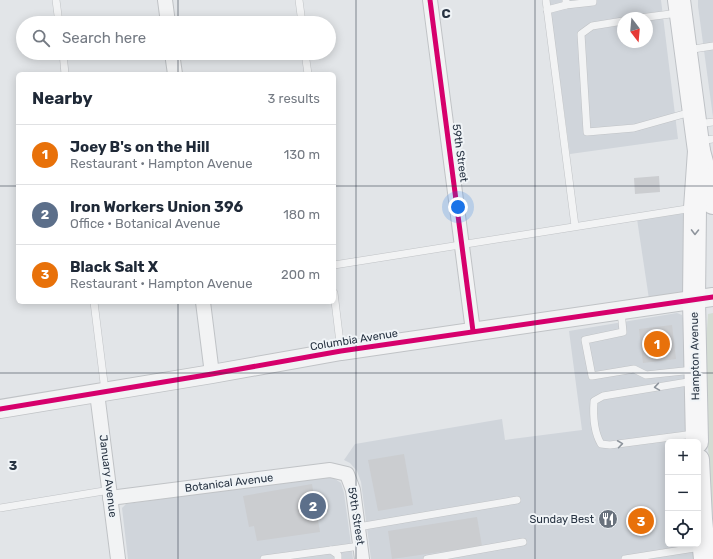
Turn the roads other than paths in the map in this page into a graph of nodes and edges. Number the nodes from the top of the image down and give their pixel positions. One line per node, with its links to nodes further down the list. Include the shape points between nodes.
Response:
1 (56, 0): 11 (lane)
2 (165, 0): 12 (street)
3 (299, 0): 13 (lane)
4 (430, 0): 26 (street, 59th Street)
5 (546, 0): 9 (lane)
6 (593, 0): 7 (lane)
7 (566, 3): 9 (lane)
8 (680, 6): 10 (lane); 16 (main road, Hampton Avenue)
9 (547, 10): 25 (lane)
10 (653, 14)
11 (58, 16)
12 (167, 16)
13 (301, 16)
14 (617, 22): 23 (lane, via 592,26 581,34 587,132 634,128)
15 (713, 46): 16 (lane)
16 (685, 50): 23 (main road, Hampton Avenue)
17 (64, 60): 20 (lane)
18 (173, 60): 21 (street)
19 (306, 60): 22 (lane)
20 (65, 72)
21 (175, 72)
22 (308, 72)
23 (702, 131): 24 (main road, Hampton Avenue)
24 (708, 201): 25 (lane); 28 (main road, Hampton Avenue, one-way to 28)
25 (575, 226): 26 (lane)
26 (462, 245): 27 (lane); 33 (street, 59th Street)
27 (336, 265)
28 (704, 298): 32 (street, Columbia Avenue); 36 (main road, Hampton Avenue)
29 (94, 304): 37 (lane)
30 (203, 304): 35 (street)
31 (335, 304): 34 (lane)
32 (621, 310): 33 (street, Columbia Avenue); 36 (lane, via 622,332 585,340 592,376 634,369 646,375)
33 (473, 332): 34 (street, Columbia Avenue)
34 (341, 351): 35 (street, Columbia Avenue)
35 (212, 374): 37 (street, Columbia Avenue)
36 (696, 375): 39 (main road, Hampton Avenue); 39 (lane, one-way to 39, via 603,396 594,401 593,409 597,437 601,444)
37 (101, 392): 38 (street, Columbia Avenue); 42 (street, January Avenue)
38 (0, 409)
39 (697, 438)
40 (347, 474): 42 (street, Botanical Avenue, via 330,470); 45 (street, 59th Street, via 353,490)
41 (699, 475): 49 (main road)
42 (110, 494): 44 (lane); 50 (street, January Avenue)
43 (517, 500): 45 (lane)
44 (0, 508)
45 (358, 527): 48 (street, 59th Street)
46 (523, 542): 53 (lane)
47 (331, 550): 48 (lane); 51 (lane); 52 (lane, via 338,555)
48 (361, 552)
49 (704, 553): 54 (lane)
50 (118, 559)
51 (264, 559)
52 (338, 559)
53 (427, 559)
54 (625, 559)

